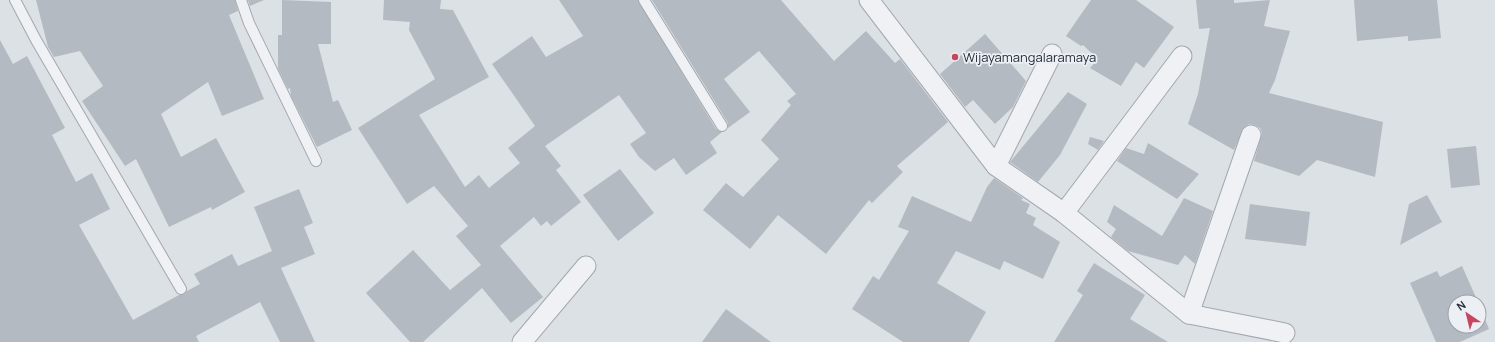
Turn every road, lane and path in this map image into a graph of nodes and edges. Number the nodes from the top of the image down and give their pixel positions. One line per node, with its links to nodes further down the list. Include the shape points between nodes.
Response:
1 (16, 0): 13 (lane, via 36,40)
2 (241, 0): 9 (lane, via 249,23)
3 (644, 0): 7 (lane)
4 (869, 0): 10 (street)
5 (1052, 54): 10 (street)
6 (1182, 56): 11 (street)
7 (722, 126)
8 (1251, 135): 14 (street)
9 (316, 161)
10 (996, 166): 11 (street)
11 (1064, 213): 14 (street)
12 (586, 266): 16 (street)
13 (181, 289)
14 (1189, 314): 15 (street)
15 (1285, 332)
16 (522, 342)

